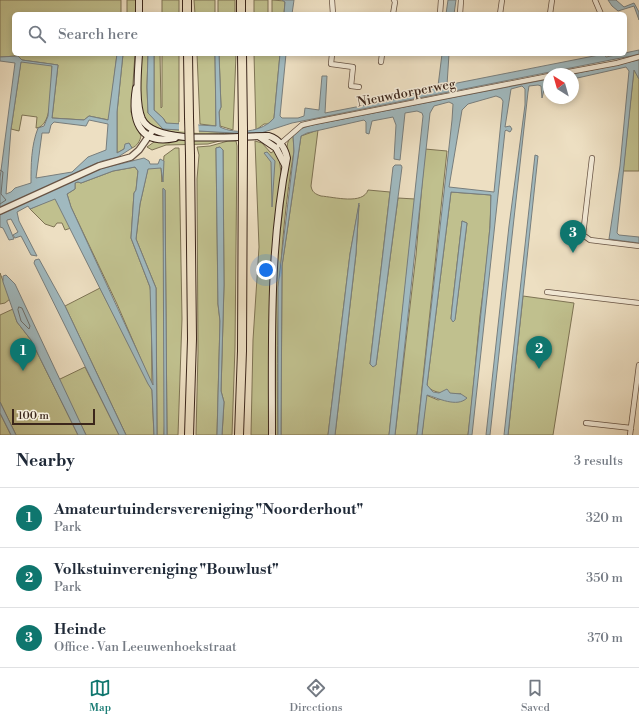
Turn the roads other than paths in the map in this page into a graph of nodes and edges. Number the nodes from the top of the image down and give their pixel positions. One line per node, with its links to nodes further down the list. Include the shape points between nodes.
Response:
1 (139, 0): 11 (main road)
2 (187, 0): 12 (highway)
3 (241, 0): 13 (highway)
4 (332, 0): 14 (street)
5 (394, 0): 15 (street)
6 (441, 0): 16 (street)
7 (461, 0): 17 (street)
8 (502, 0): 18 (street)
9 (552, 0): 19 (street)
10 (595, 0): 20 (street)
11 (139, 12)
12 (188, 12)
13 (241, 12)
14 (333, 12)
15 (393, 12)
16 (440, 12)
17 (460, 12)
18 (500, 12)
19 (550, 12)
20 (600, 12)
21 (139, 56): 29 (main road)
22 (188, 56): 45 (highway, bridge, via 192,357)
23 (242, 56): 44 (highway, bridge)
24 (332, 56): 31 (street, via 331,64 353,67 351,86)
25 (382, 56): 27 (street)
26 (639, 56): 28 (street)
27 (381, 62)
28 (579, 70)
29 (138, 76): 32 (main road, via 142,117); 33 (main road, via 133,103 134,115 139,126)
30 (543, 77): 35 (street, Nieuwdorperweg, via 302,125)
31 (359, 87)
32 (153, 130): 33 (street); 34 (main road)
33 (149, 136): 34 (main road, via 162,140); 37 (street, via 131,157 99,166)
34 (180, 137): 35 (main road, via 258,136)
35 (278, 145): 46 (main road, via 285,165 272,287)
36 (592, 158): 38 (street, via 583,236 590,240)
37 (0, 211)
38 (639, 246)
39 (547, 292): 40 (street)
40 (639, 304)
41 (639, 365): 43 (street)
42 (586, 423): 43 (street)
43 (631, 428): 47 (street)
44 (239, 434)
45 (189, 435)
46 (272, 435)
47 (630, 435)

